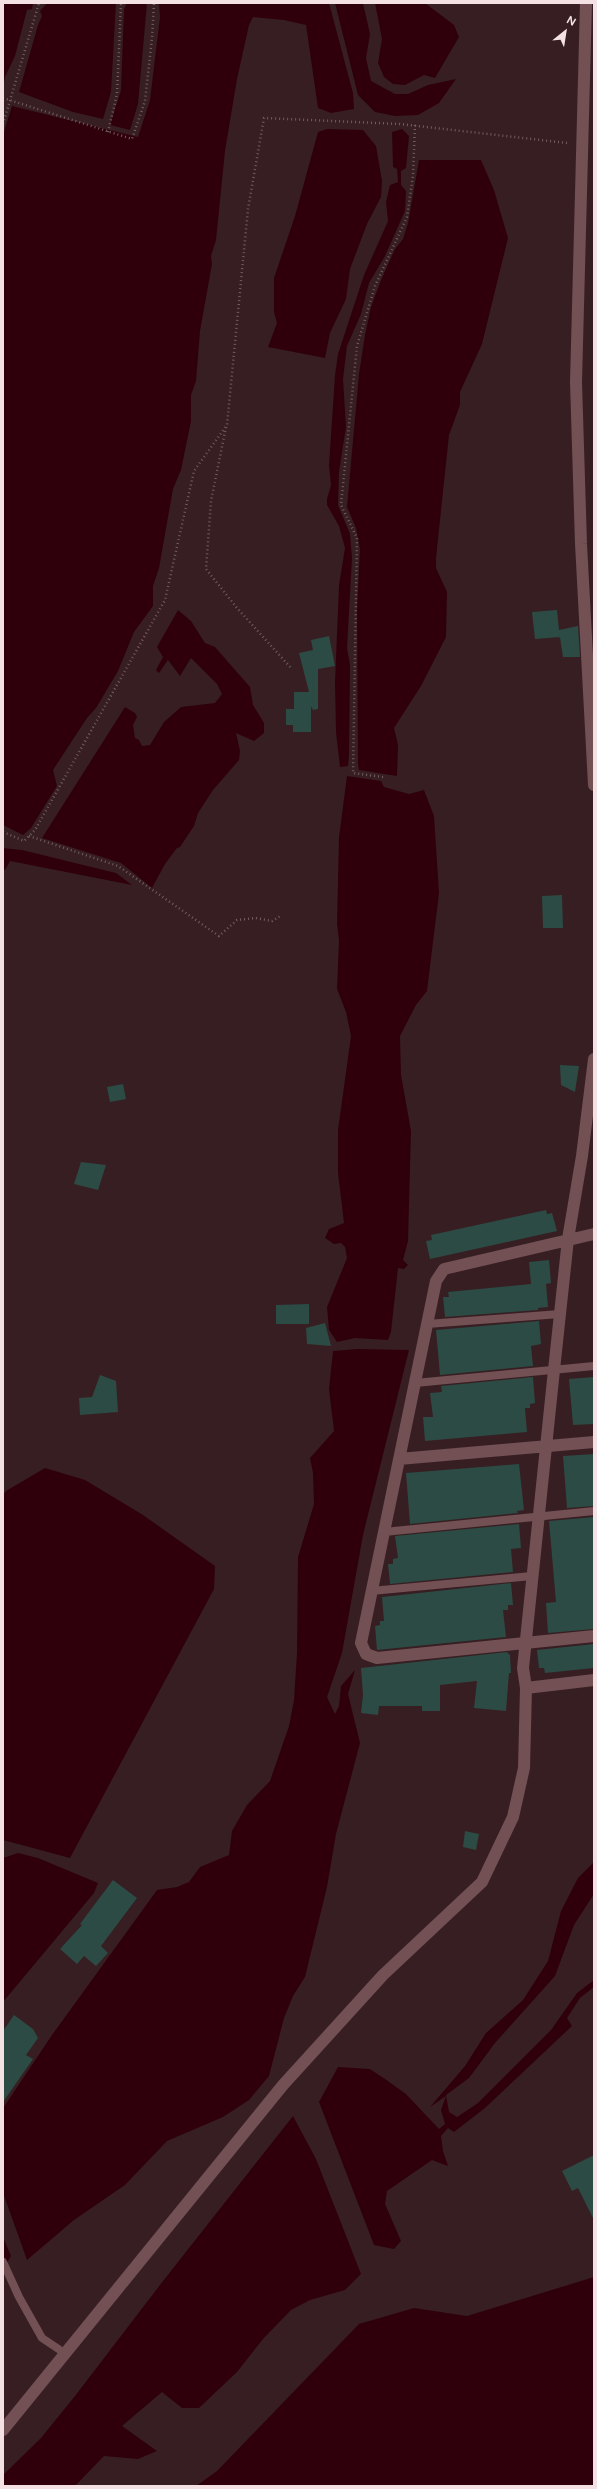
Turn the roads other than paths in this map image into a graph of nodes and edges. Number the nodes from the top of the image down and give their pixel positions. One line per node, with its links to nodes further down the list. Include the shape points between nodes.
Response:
1 (586, 3): 2 (street, via 576,382)
2 (594, 785)
3 (594, 1059): 5 (street)
4 (594, 1234): 5 (street)
5 (568, 1239): 6 (street); 7 (street, via 444,1269 436,1281)
6 (560, 1314): 7 (lane); 9 (street)
7 (427, 1324): 10 (street)
8 (594, 1366): 9 (lane)
9 (554, 1370): 10 (lane); 12 (street)
10 (415, 1383): 13 (street)
11 (594, 1442): 12 (street)
12 (546, 1446): 13 (street); 15 (street)
13 (399, 1459): 16 (street)
14 (594, 1511): 15 (lane)
15 (538, 1516): 16 (lane); 17 (street)
16 (384, 1532): 18 (street)
17 (532, 1576): 18 (lane); 20 (street)
18 (371, 1591): 20 (street, via 361,1643 363,1651 373,1657)
19 (594, 1636): 20 (street)
20 (525, 1643): 22 (street, via 523,1668)
21 (594, 1680): 22 (street)
22 (526, 1688): 24 (street, via 524,1768 513,1817 482,1882 383,1975 283,2085)
23 (3, 2262): 24 (lane, via 42,2338)
24 (66, 2354): 25 (street)
25 (3, 2430)

